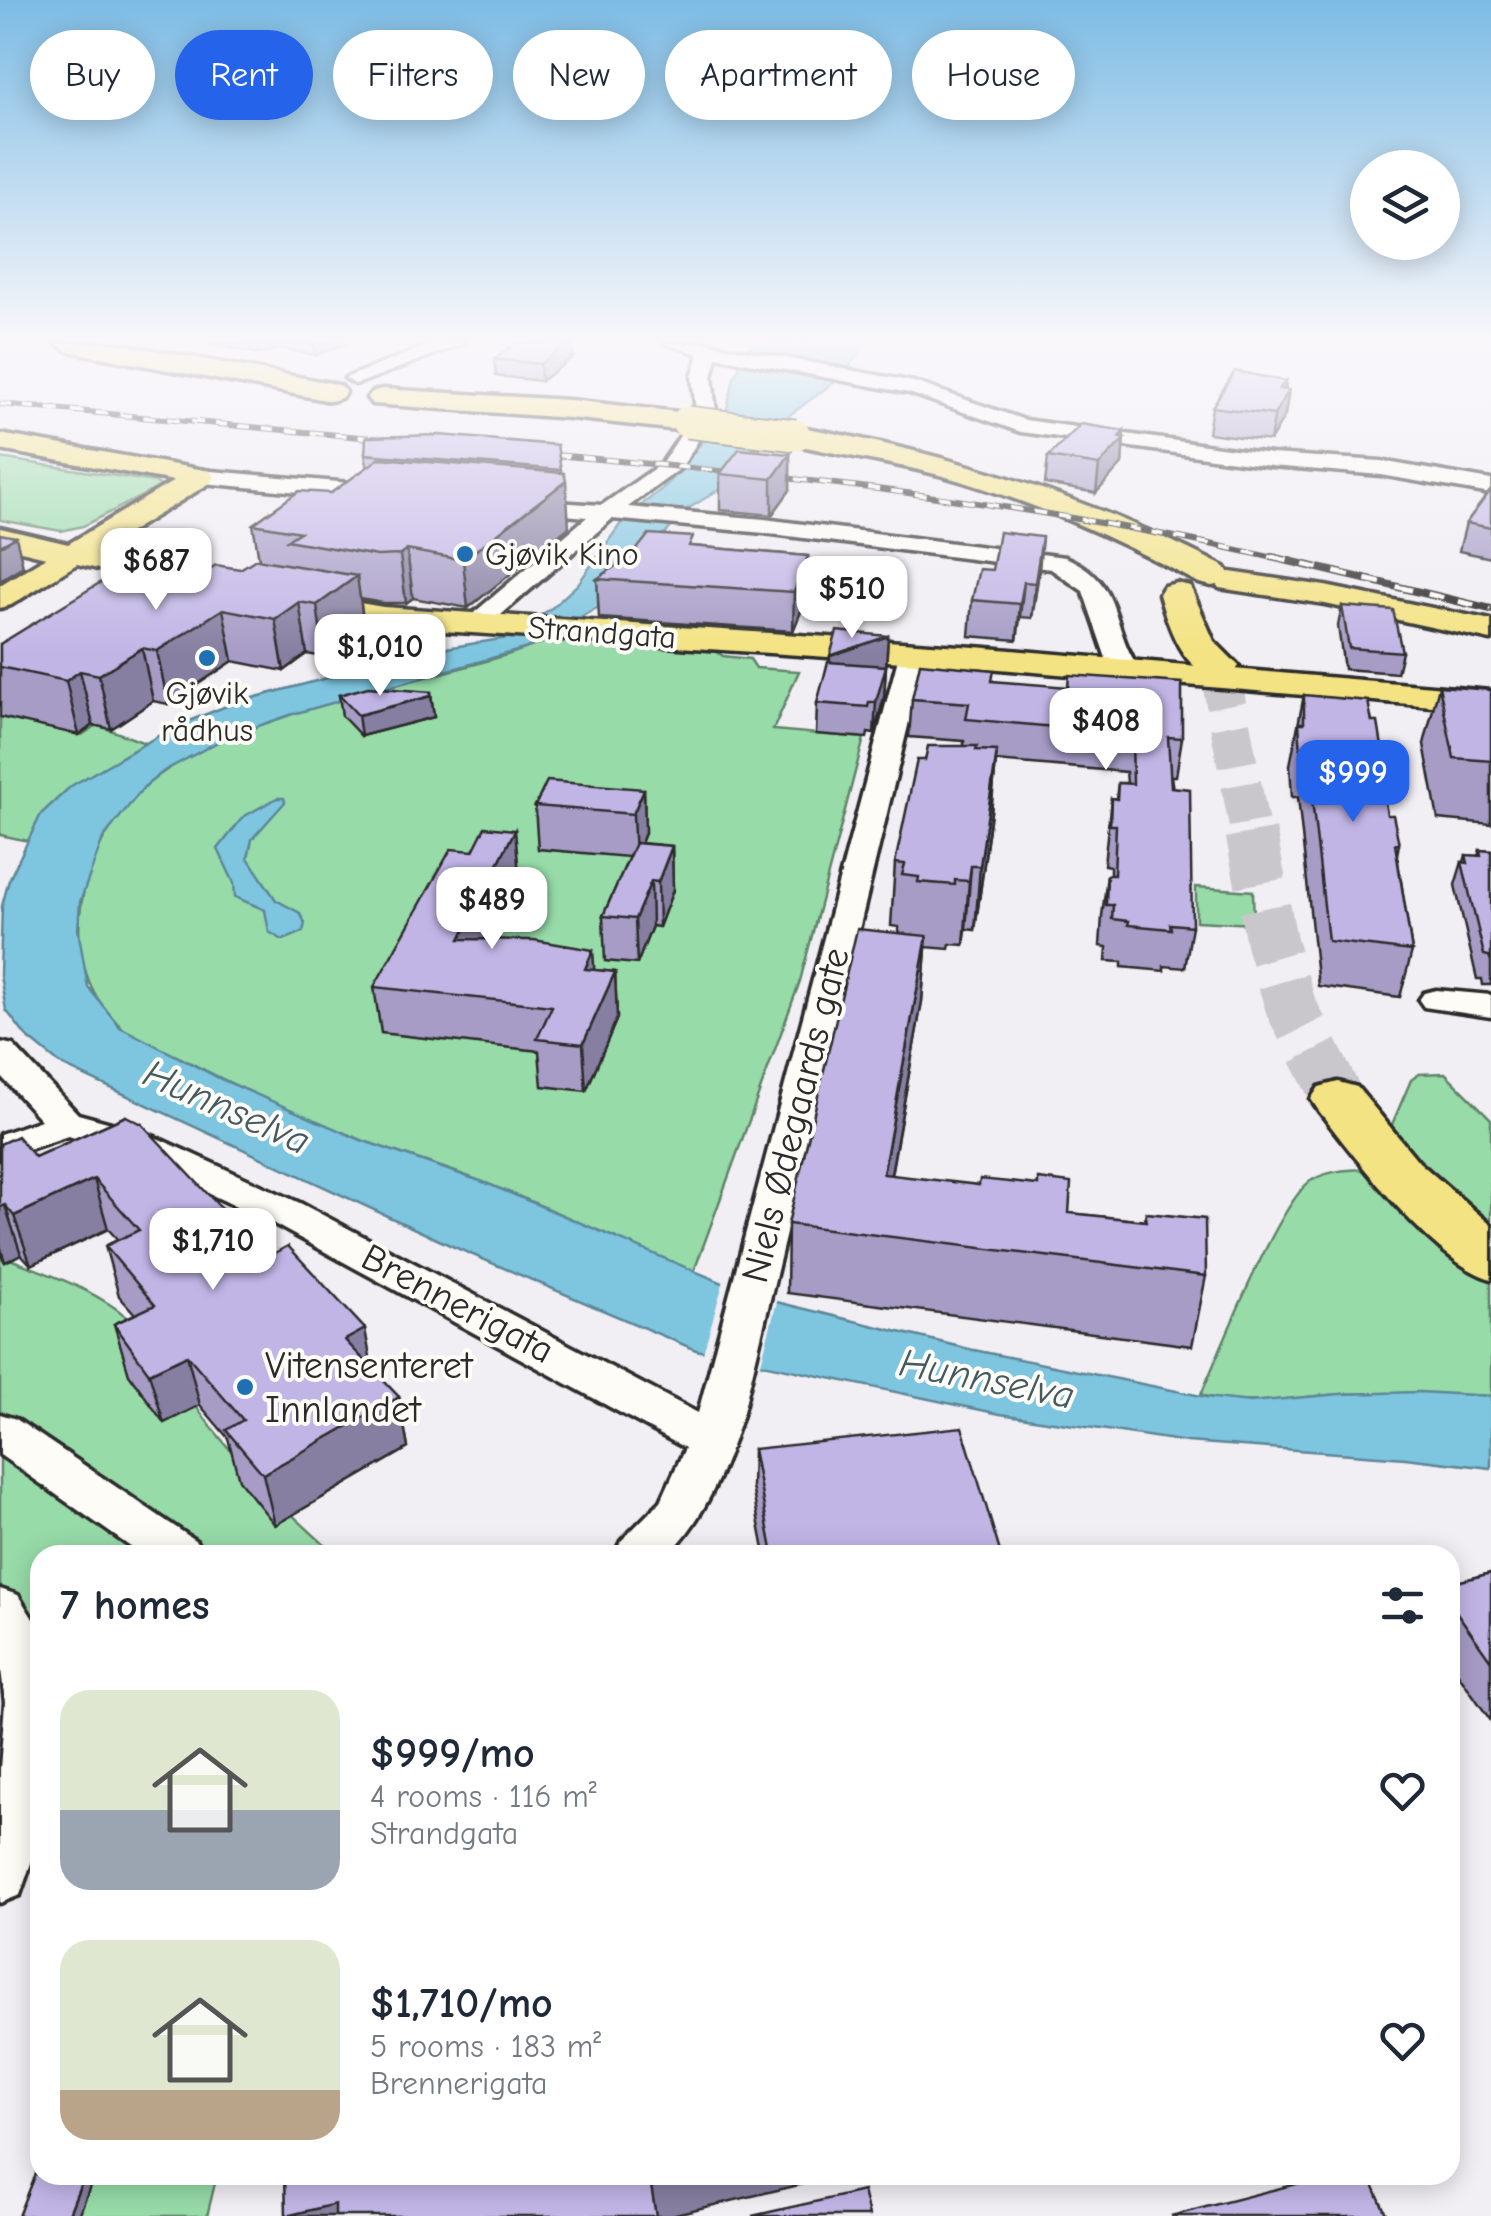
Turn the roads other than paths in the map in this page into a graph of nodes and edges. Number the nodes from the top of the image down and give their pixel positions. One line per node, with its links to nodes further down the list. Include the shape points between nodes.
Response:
1 (25, 446): 5 (main road)
2 (683, 446): 10 (street, via 670,466)
3 (852, 446): 9 (highway, bridge, via 948,466)
4 (1172, 446): 6 (street)
5 (200, 477): 7 (street); 12 (main road)
6 (1491, 487)
7 (404, 495)
8 (491, 502): 10 (street)
9 (1066, 509): 13 (highway, via 1153,558); 15 (highway, via 1132,534)
10 (608, 511): 18 (street); 22 (street, via 968,549 1072,567 1098,591 1118,660)
11 (0, 537): 12 (main road)
12 (79, 552): 14 (main road); 16 (main road)
13 (1175, 587): 15 (highway, via 1189,575); 15 (highway, via 1198,647 1219,666 1215,629)
14 (224, 588)
15 (1226, 588): 19 (main road, via 1306,591); 20 (main road)
16 (0, 598)
17 (275, 598): 18 (main road, Strandgata, via 370,615)
18 (490, 623): 21 (main road, Strandgata)
19 (1491, 630)
20 (1491, 638)
21 (912, 655): 22 (main road, Strandgata, via 1078,677); 32 (street, Niels Ødegaards gate)
22 (1144, 672): 23 (main road, Strandgata)
23 (1491, 702)
24 (1436, 1000): 25 (street)
25 (1491, 1006)
26 (0, 1053): 28 (street)
27 (1338, 1099): 30 (highway, via 1399,1175)
28 (66, 1124): 29 (street); 32 (street, Brennerigata, via 130,1141 288,1214)
29 (0, 1148)
30 (1491, 1258)
31 (0, 1431): 33 (street)
32 (711, 1442): 34 (street, Niels Ødegaards gate, via 678,1514)
33 (165, 1545)
34 (648, 1545)
35 (0, 1610): 36 (street, via 28,1672)
36 (30, 1712)
37 (30, 1761): 38 (street)
38 (0, 1876)

